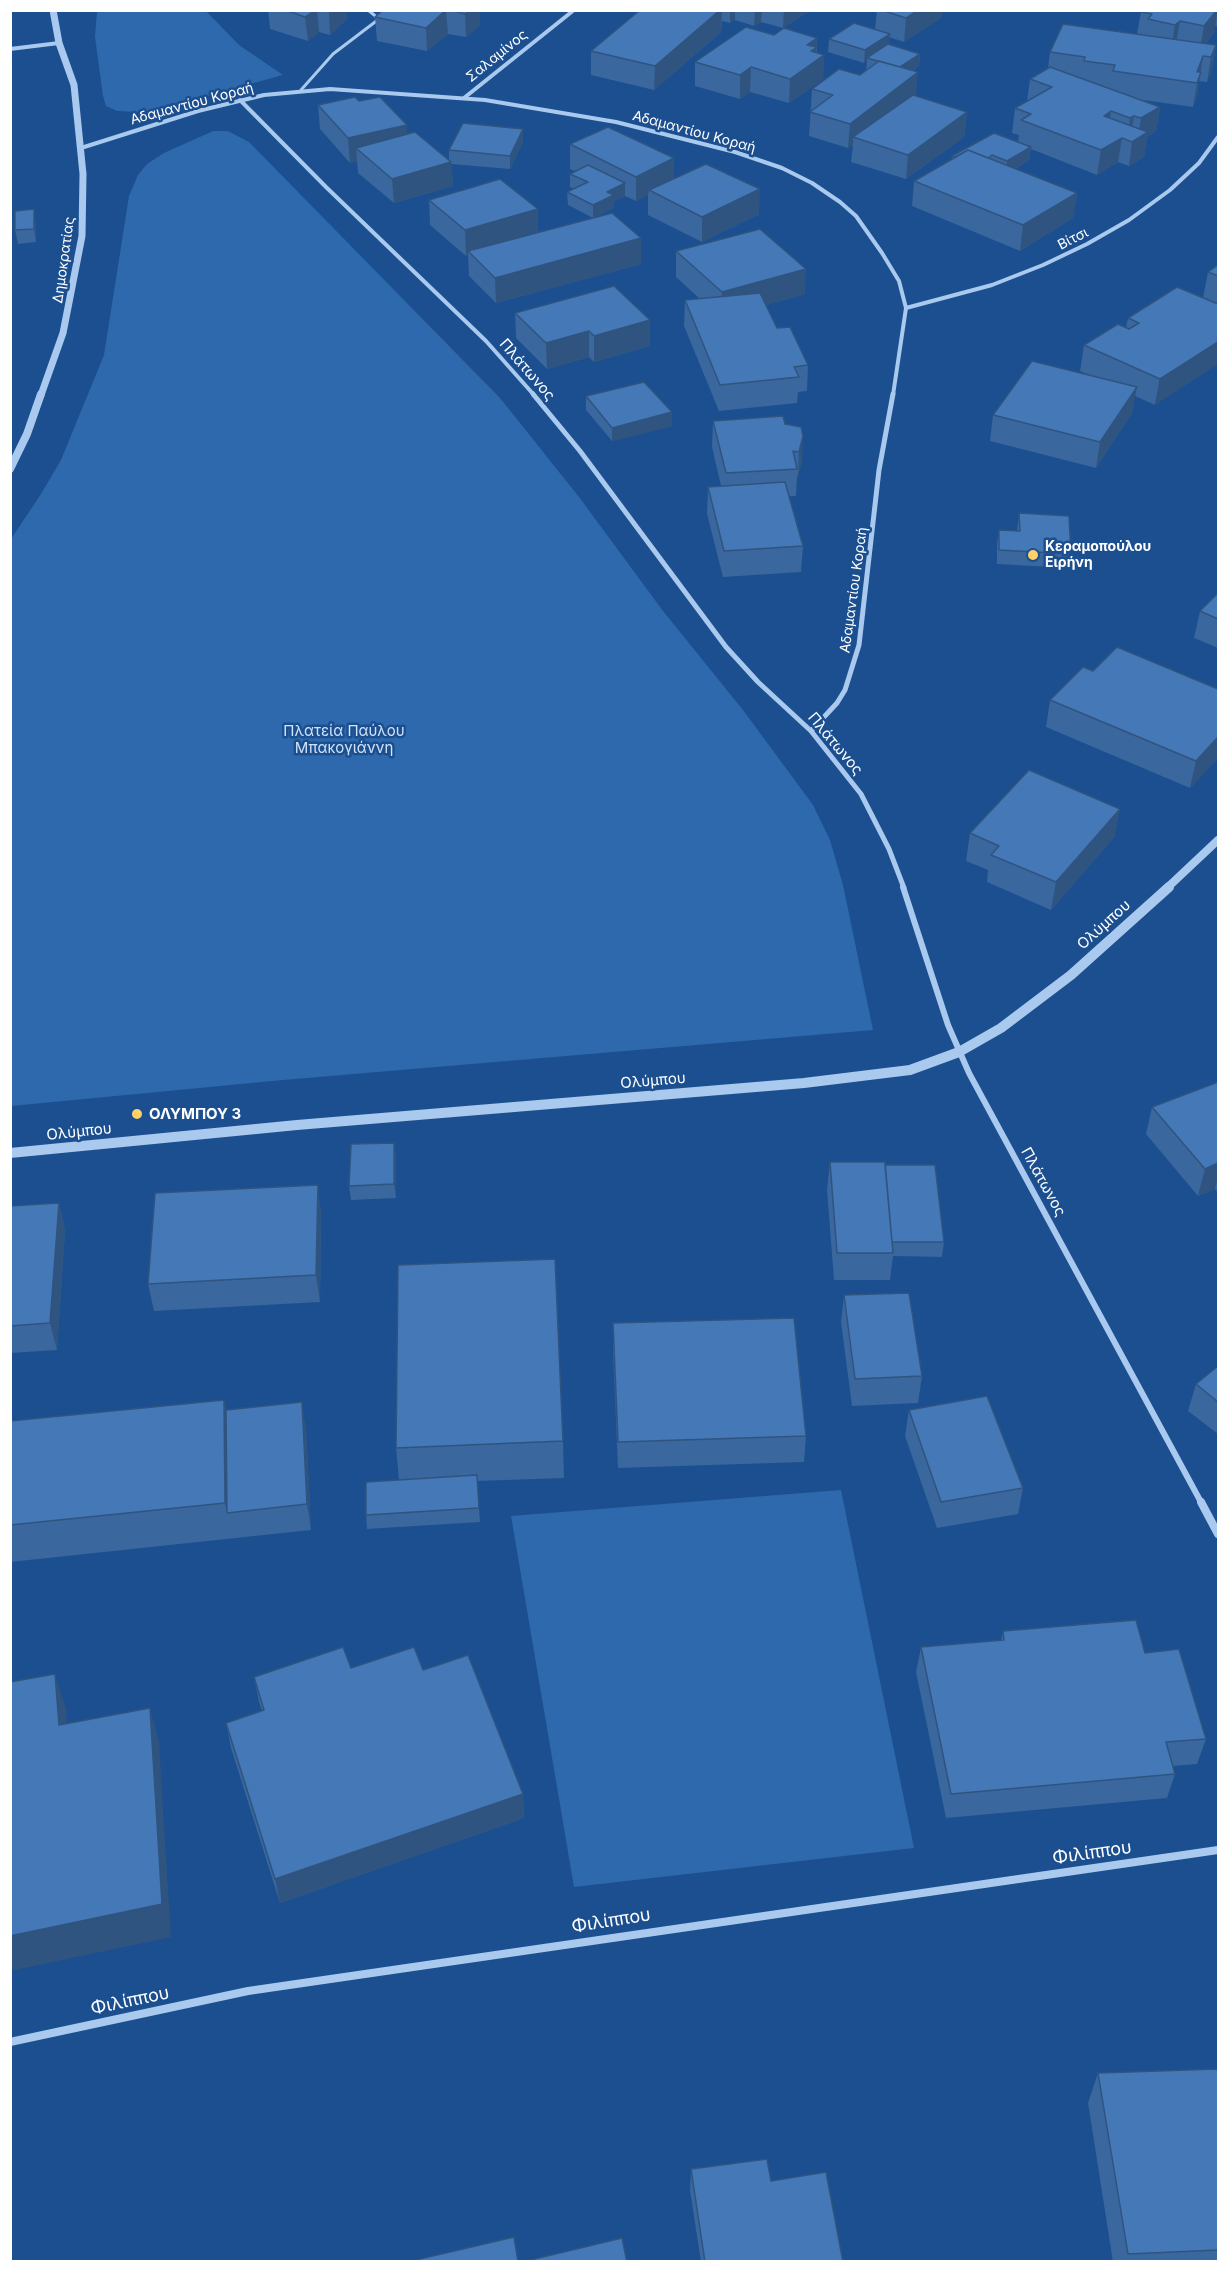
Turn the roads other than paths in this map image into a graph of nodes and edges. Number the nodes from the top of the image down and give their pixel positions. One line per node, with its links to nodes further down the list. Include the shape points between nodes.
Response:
1 (53, 10): 4 (street, Δημοκρατίας)
2 (368, 10): 6 (lane, via 380,19 333,54)
3 (574, 10): 7 (street, Σαλαμίνος)
4 (59, 43): 5 (street); 10 (street, Δημοκρατίας, via 74,85)
5 (10, 49)
6 (301, 90): 7 (street, Αδαμαντίου Κοραή); 8 (street, Αδαμαντίου Κοραή)
7 (464, 98): 11 (street, Αδαμαντίου Κοραή, via 661,132 735,152 798,176 856,216 894,271)
8 (240, 100): 10 (street, Αδαμαντίου Κοραή); 13 (street, Πλάτωνος, via 486,341 580,451 731,653)
9 (1218, 137): 11 (street, Βίτσι, via 1187,176 1097,239 1022,274)
10 (81, 148): 12 (street, Δημοκρατίας, via 82,236 70,304 44,390)
11 (906, 308): 13 (street, Αδαμαντίου Κοραή, via 879,470 859,645 845,690)
12 (10, 469)
13 (811, 731): 15 (street, Πλάτωνος, via 861,794 889,849)
14 (1218, 840): 15 (street, Ολύμπου, via 1071,975 1001,1028)
15 (959, 1052): 16 (street, Ολύμπου, via 910,1070 853,1079); 17 (street, Πλάτωνος)
16 (10, 1153)
17 (1218, 1534)
18 (1218, 1850): 19 (street, Φιλίππου, via 248,1991)
19 (10, 2042)

